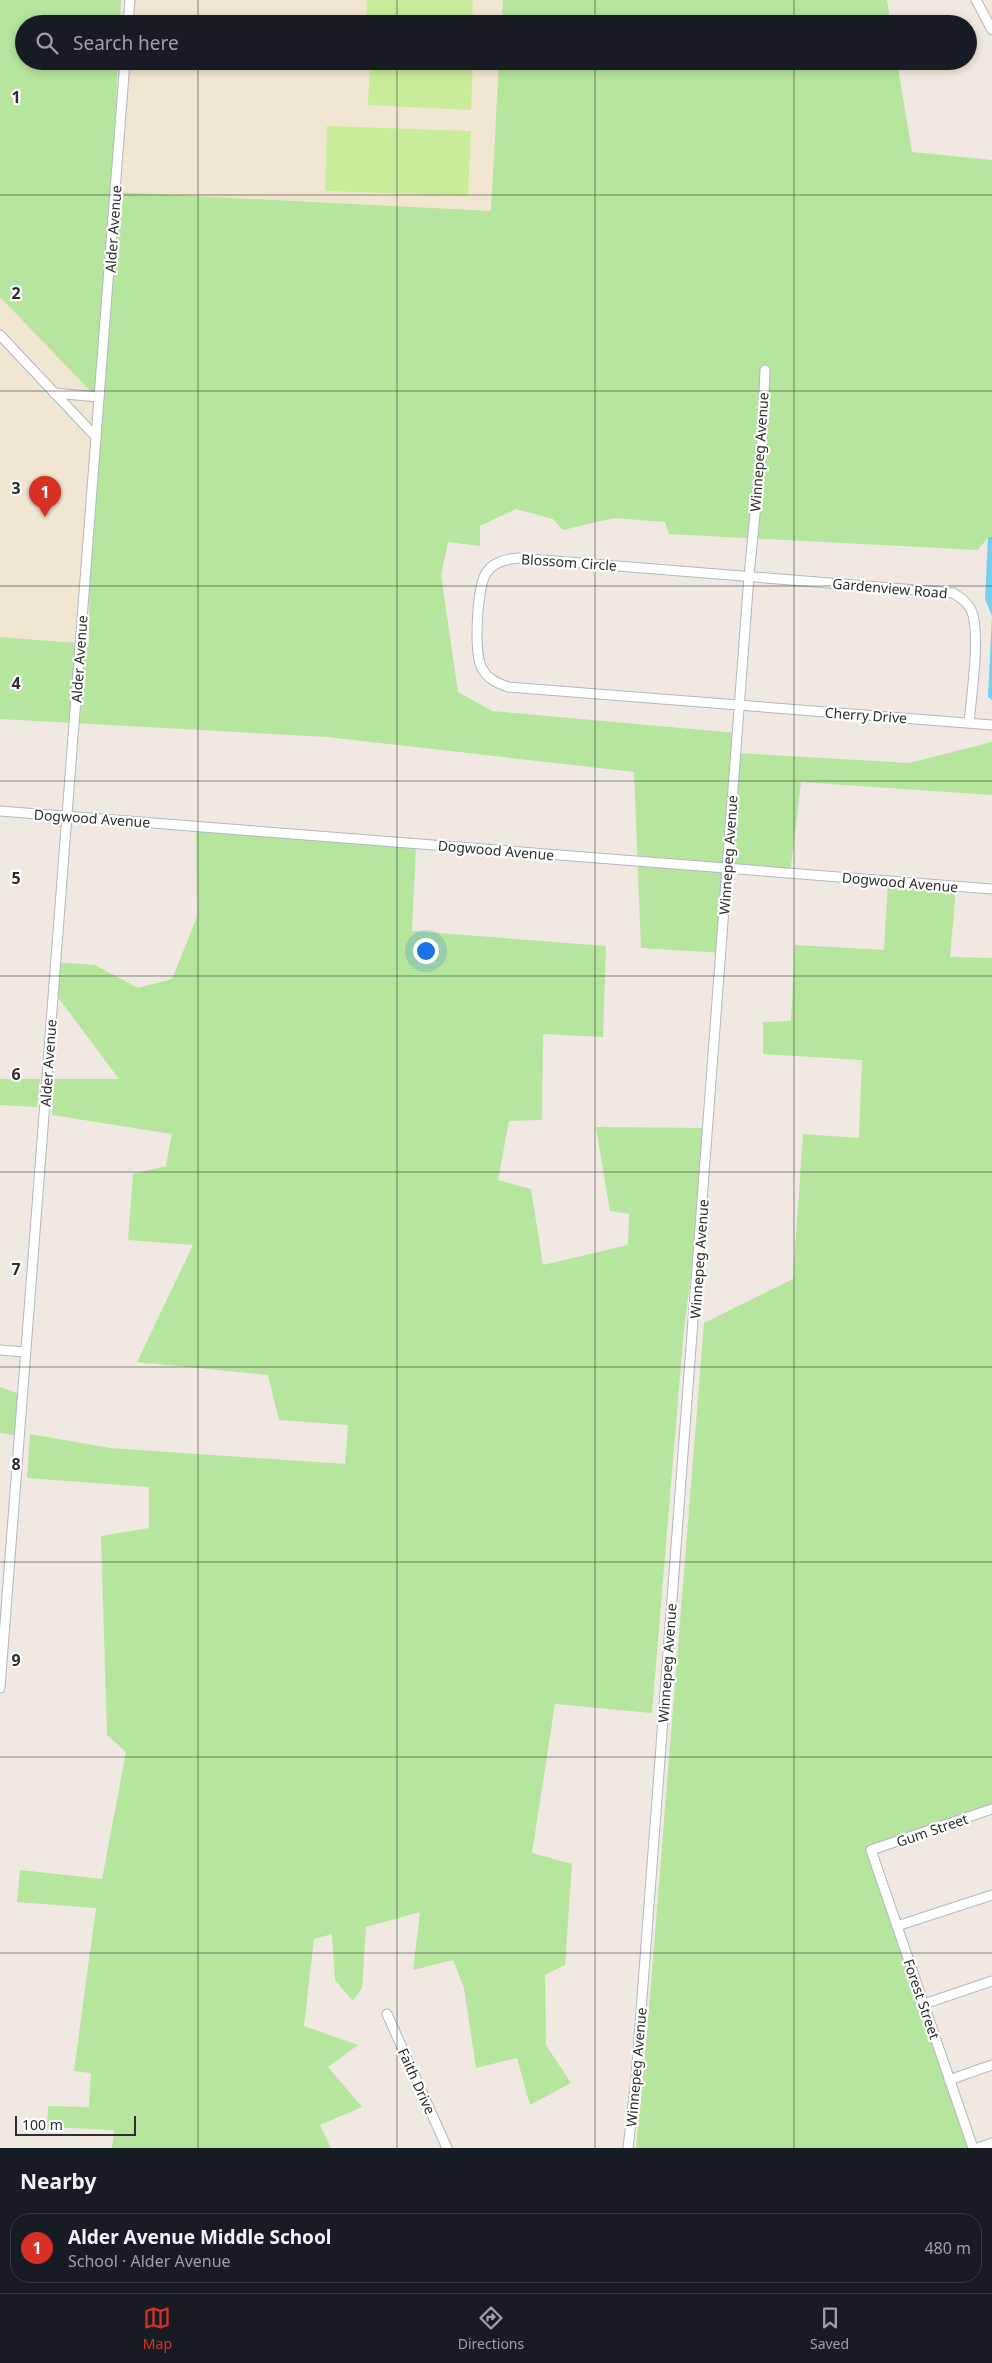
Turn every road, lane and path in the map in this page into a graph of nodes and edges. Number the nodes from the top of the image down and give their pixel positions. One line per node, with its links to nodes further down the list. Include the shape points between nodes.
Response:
1 (130, 0): 3 (street)
2 (976, 0): 4 (street)
3 (129, 15)
4 (992, 30)
5 (124, 70): 9 (street, Alder Avenue)
6 (0, 335): 8 (street)
7 (765, 370): 11 (street, Winnepeg Avenue, via 762,442)
8 (54, 394): 9 (street); 10 (street)
9 (100, 397): 10 (street, Alder Avenue)
10 (96, 438): 16 (street, Alder Avenue)
11 (749, 576): 12 (street, Winnepeg Avenue); 12 (street, Blossom Circle, via 509,559 493,566 486,574 476,646 482,670 492,680 508,687); 13 (street, Gardenview Road, via 942,591 963,599 970,608 976,627)
12 (740, 705): 13 (street, Cherry Drive); 17 (street, Winnepeg Avenue)
13 (969, 723): 14 (street, Cherry Drive)
14 (992, 725)
15 (0, 811): 16 (street, Dogwood Avenue)
16 (67, 816): 17 (street, Dogwood Avenue); 20 (street, Alder Avenue)
17 (727, 868): 18 (street, Dogwood Avenue); 33 (street, Winnepeg Avenue, via 636,2078)
18 (992, 889)
19 (0, 1350): 20 (street)
20 (25, 1352): 21 (street, Alder Avenue)
21 (0, 1688)
22 (992, 1809): 23 (street, Gum Street)
23 (871, 1850): 25 (street, Forest Street)
24 (992, 1894): 25 (street)
25 (897, 1926): 27 (street, Forest Street)
26 (992, 1981): 27 (street)
27 (924, 2004): 30 (street, Forest Street)
28 (387, 2014): 32 (street, Faith Drive)
29 (992, 2065): 30 (street)
30 (950, 2080): 34 (street, Forest Street)
31 (992, 2143): 35 (street)
32 (447, 2148)
33 (628, 2148)
34 (973, 2148)
35 (978, 2148)

